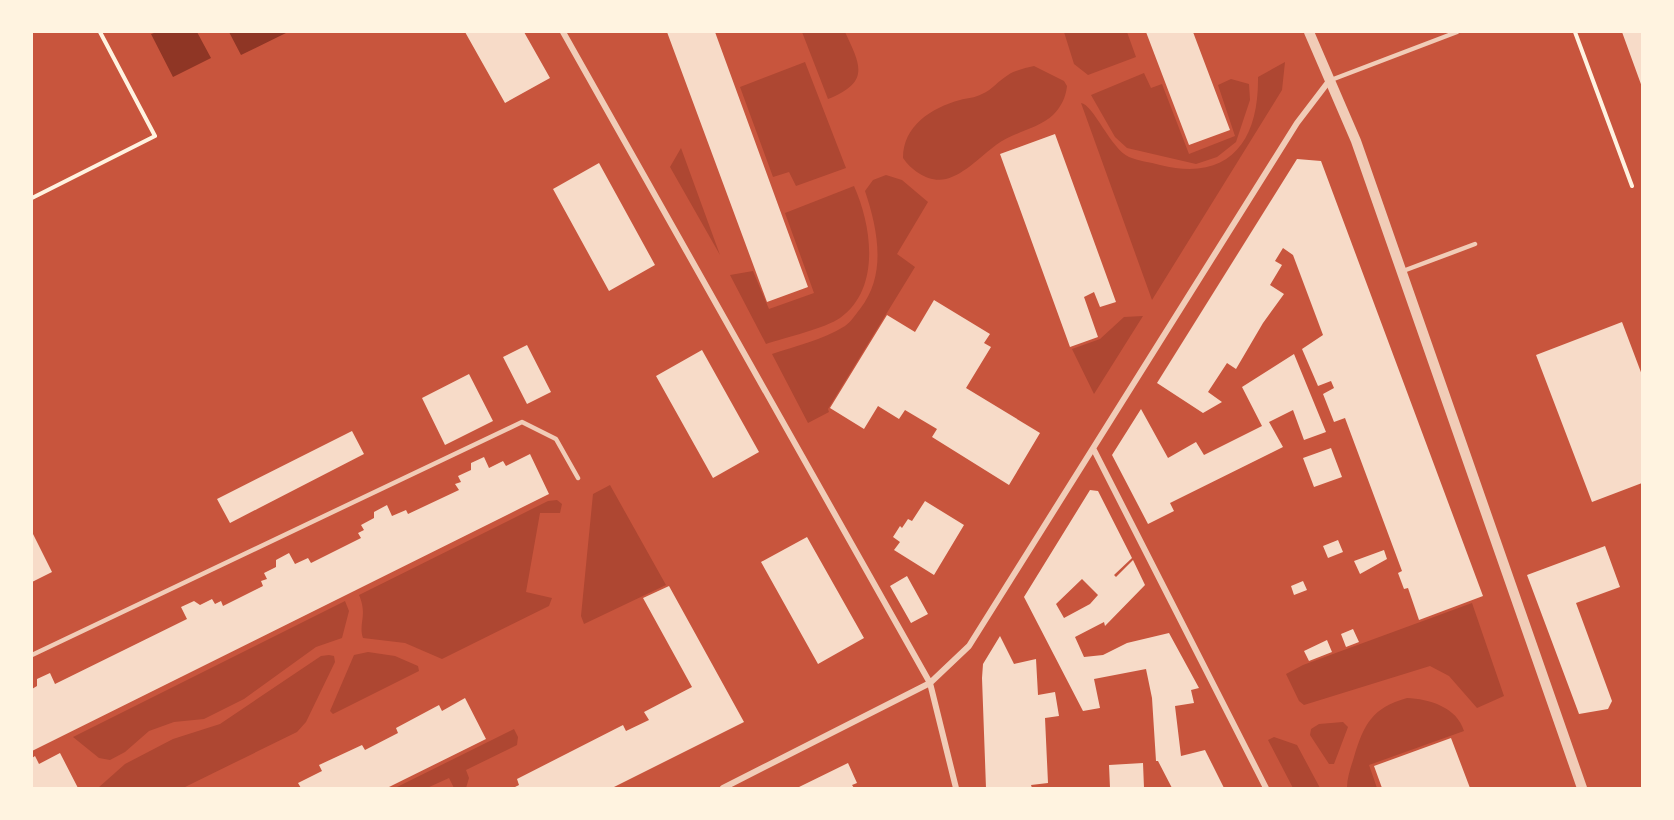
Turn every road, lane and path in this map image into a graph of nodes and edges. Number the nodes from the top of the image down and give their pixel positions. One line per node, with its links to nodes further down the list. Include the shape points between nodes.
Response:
1 (100, 32): 8 (path, via 154,136)
2 (563, 32): 14 (street)
3 (1309, 32): 6 (street)
4 (1457, 32): 6 (lane)
5 (1575, 32): 7 (path)
6 (1329, 81): 10 (street, via 1356,141); 11 (street, via 1298,123)
7 (1632, 186)
8 (32, 198)
9 (1475, 244): 10 (lane)
10 (1403, 271): 18 (street)
11 (1094, 450): 14 (street, via 969,646); 17 (street)
12 (578, 478): 13 (lane, via 556,439 522,422)
13 (32, 655)
14 (930, 682): 15 (street); 16 (street)
15 (723, 789)
16 (956, 789)
17 (1266, 789)
18 (1581, 789)

